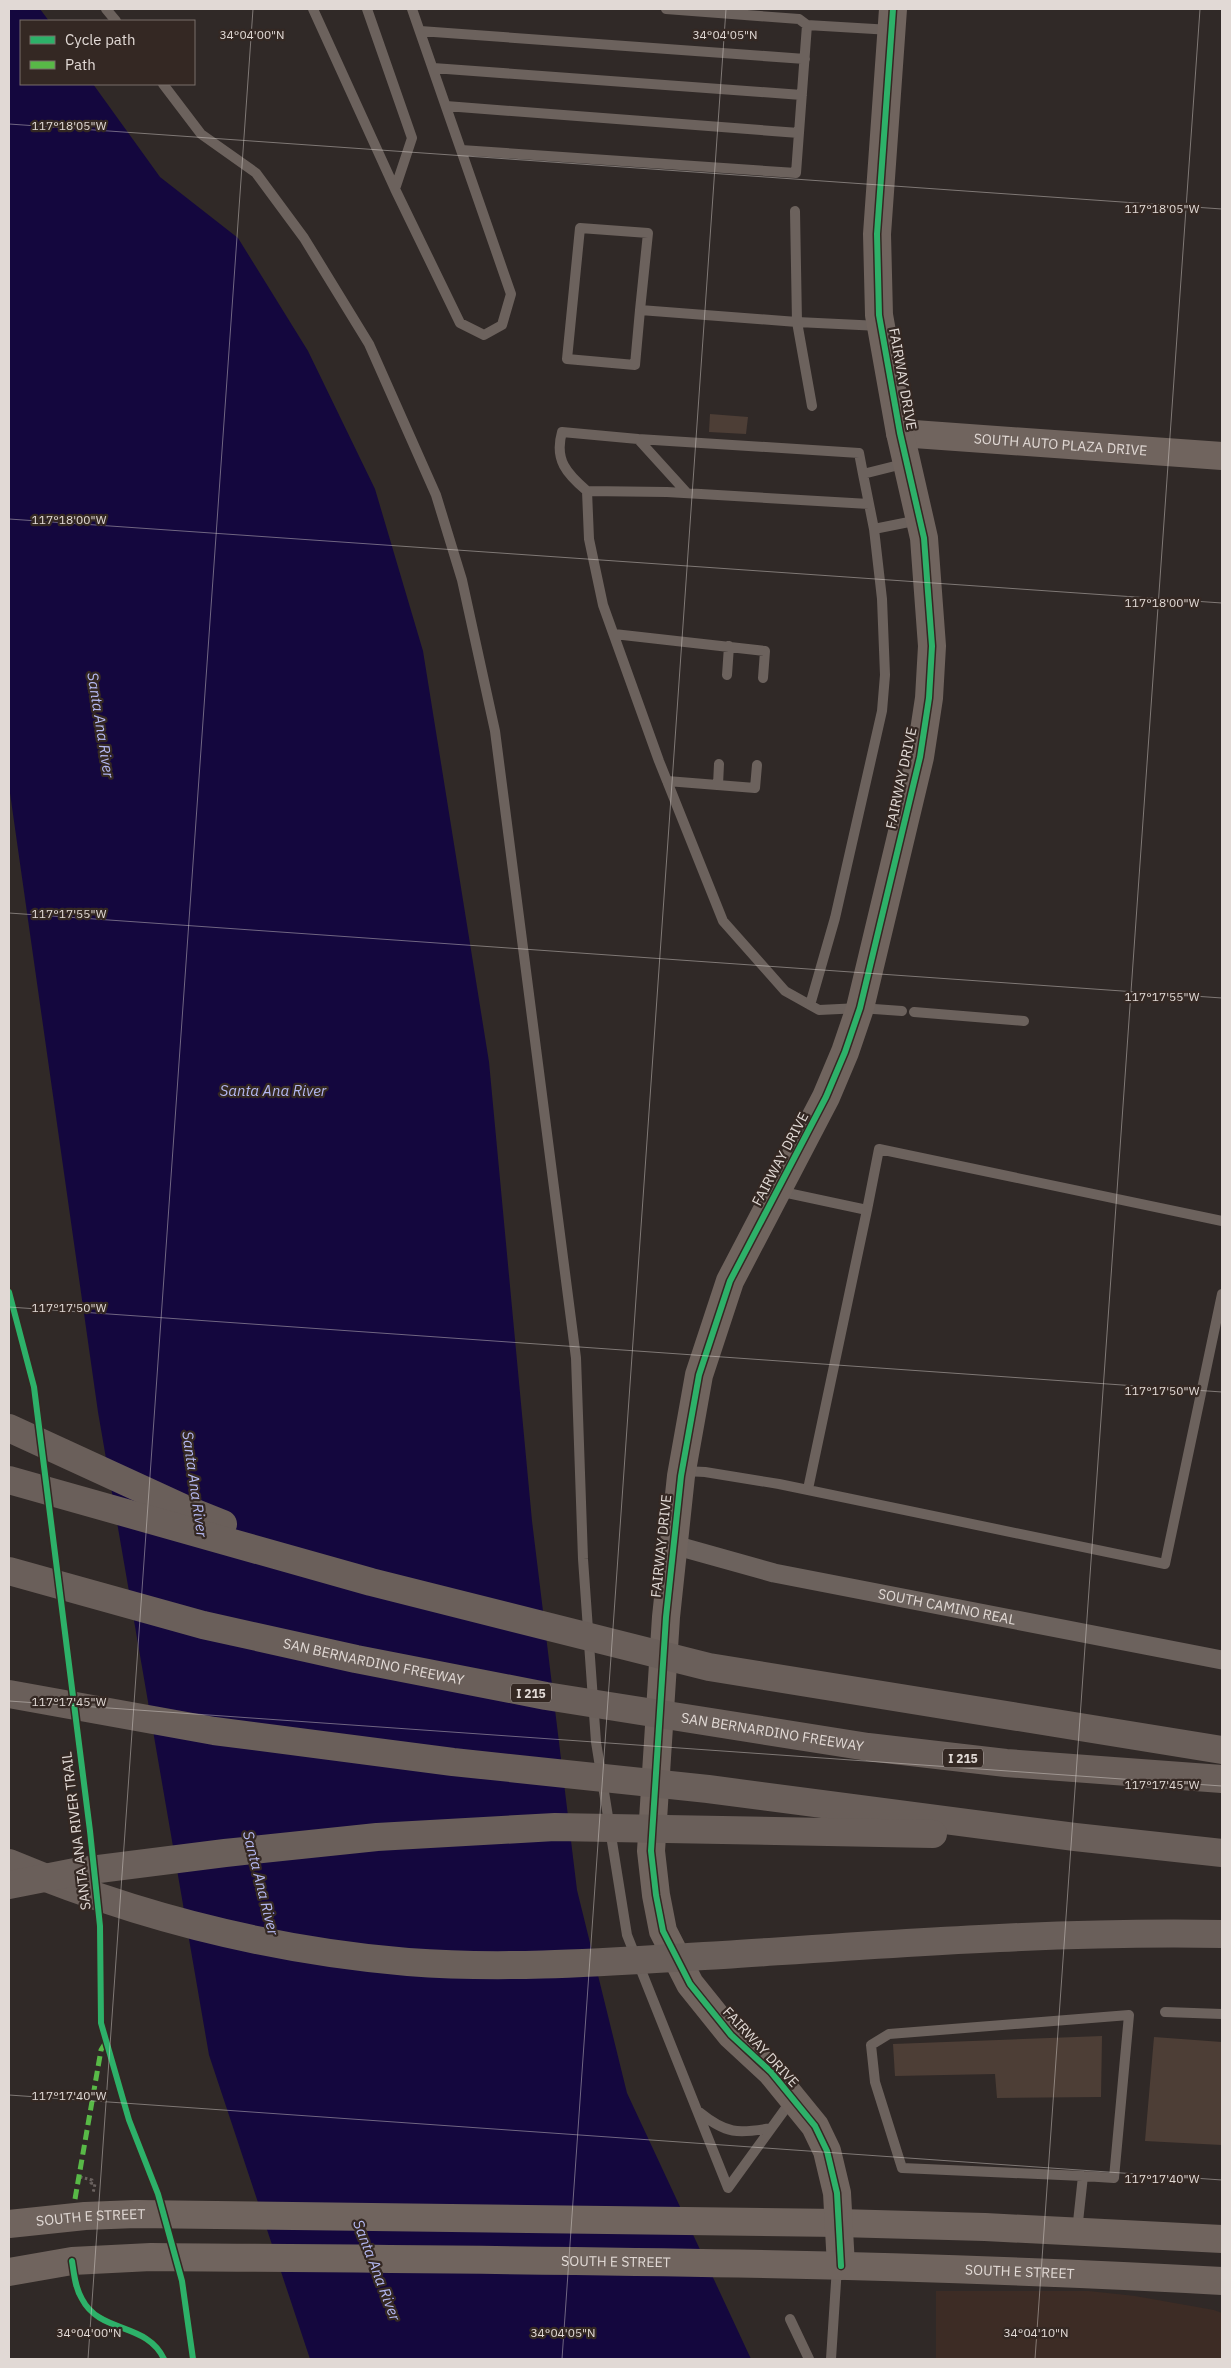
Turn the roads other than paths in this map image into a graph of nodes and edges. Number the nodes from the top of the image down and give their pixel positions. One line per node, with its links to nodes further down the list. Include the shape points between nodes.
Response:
1 (106, 9): 7 (lane)
2 (314, 9): 17 (lane)
3 (367, 9): 17 (lane, via 412,138)
4 (412, 9): 9 (lane)
5 (666, 9): 8 (lane, via 799,18)
6 (893, 19): 8 (lane); 21 (street, FAIRWAY DRIVE, via 877,234)
7 (115, 20)
8 (807, 24): 10 (lane)
9 (420, 32): 10 (lane); 11 (lane)
10 (805, 59): 13 (lane)
11 (433, 68): 13 (lane); 14 (lane)
12 (164, 85): 69 (lane, via 201,134 256,174 304,238 369,344 436,495 462,580 495,731 576,1358 583,1560 596,1742 627,1934)
13 (802, 95): 15 (lane)
14 (446, 106): 15 (lane); 16 (lane)
15 (799, 133): 16 (lane, via 796,173)
16 (461, 150): 17 (lane, via 511,294 502,325 484,335 460,323)
17 (395, 189)
18 (795, 211): 20 (lane)
19 (640, 310): 19 (lane, via 648,233 580,228 568,359 635,365); 20 (lane)
20 (797, 322): 21 (lane); 22 (lane)
21 (881, 326): 23 (street, FAIRWAY DRIVE)
22 (812, 406)
23 (900, 433): 25 (street, SOUTH AUTO PLAZA DRIVE); 26 (street, FAIRWAY DRIVE)
24 (638, 439): 27 (lane, via 859,453); 28 (lane, via 562,432 558,445 566,473); 29 (lane)
25 (1222, 456)
26 (907, 463): 27 (lane); 31 (street, FAIRWAY DRIVE)
27 (863, 474): 30 (lane)
28 (586, 491): 29 (lane); 33 (lane, via 589,539)
29 (687, 493): 30 (lane)
30 (869, 504): 32 (lane)
31 (919, 520): 32 (lane); 42 (street, FAIRWAY DRIVE, via 924,538 932,638 929,698 920,757)
32 (874, 529): 41 (lane, via 882,599 885,675 882,711 835,918)
33 (614, 634): 34 (lane); 39 (lane)
34 (729, 646): 35 (lane); 36 (lane, via 765,651)
35 (727, 675)
36 (763, 678)
37 (719, 764): 40 (lane)
38 (757, 765): 40 (lane, via 755,788)
39 (667, 781): 40 (lane); 41 (lane, via 722,921 785,991)
40 (718, 785)
41 (810, 1005): 42 (lane, via 819,1010)
42 (860, 1008): 43 (lane); 46 (street, FAIRWAY DRIVE, via 826,1097)
43 (902, 1012)
44 (914, 1012): 45 (lane)
45 (1024, 1021)
46 (777, 1191): 47 (lane); 51 (street, FAIRWAY DRIVE, via 730,1281 699,1375)
47 (867, 1210): 48 (lane, via 879,1149); 53 (lane)
48 (1222, 1221)
49 (1222, 1294): 53 (lane, via 1165,1564)
50 (9, 1428): 56 (highway, via 183,1508)
51 (682, 1471): 53 (lane); 54 (street, FAIRWAY DRIVE)
52 (9, 1480): 56 (highway)
53 (808, 1490)
54 (674, 1545): 57 (street, SOUTH CAMINO REAL, via 774,1573); 68 (street, FAIRWAY DRIVE, via 666,1617 651,1851 662,1922 690,1984 730,2035 771,2072)
55 (21, 1574): 60 (highway, SAN BERNARDINO FREEWAY / I 215, via 203,1625 546,1696 868,1747 1006,1763)
56 (371, 1582): 59 (highway, via 708,1667)
57 (1222, 1660)
58 (9, 1694): 61 (highway, via 214,1731 453,1762 708,1789)
59 (1222, 1750)
60 (1222, 1779)
61 (1075, 1837): 62 (highway); 64 (highway, via 555,1827 376,1837 225,1852 75,1872)
62 (1222, 1852)
63 (9, 1863): 65 (highway, via 134,1910 200,1928 315,1951 410,1962 588,1963 954,1940 1144,1933)
64 (9, 1886)
65 (1222, 1934)
66 (1166, 2012): 67 (lane)
67 (1222, 2014)
68 (792, 2099): 70 (lane); 73 (street, FAIRWAY DRIVE, via 815,2126 827,2150 838,2193)
69 (698, 2112): 70 (lane, via 730,2132); 70 (lane, via 728,2188)
70 (771, 2128)
71 (1083, 2176): 71 (lane, via 902,2168 875,2082 871,2045 890,2034 1129,2015 1114,2178); 74 (lane)
72 (9, 2224): 73 (street, SOUTH E STREET, via 136,2214)
73 (839, 2224): 74 (street, SOUTH E STREET); 76 (street, FAIRWAY DRIVE)
74 (1076, 2232): 75 (street, SOUTH E STREET)
75 (1222, 2238)
76 (839, 2266): 77 (street, SOUTH E STREET, via 151,2257 72,2261); 78 (street, SOUTH E STREET, via 1074,2272); 81 (lane)
77 (9, 2272)
78 (1222, 2280)
79 (790, 2319): 80 (lane)
80 (809, 2359)
81 (831, 2359)

